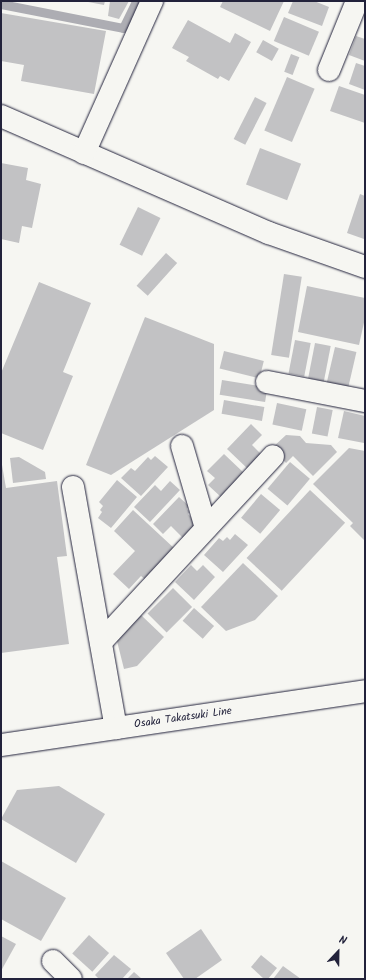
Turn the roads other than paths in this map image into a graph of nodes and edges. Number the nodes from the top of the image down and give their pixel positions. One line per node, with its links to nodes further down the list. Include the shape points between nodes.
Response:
1 (152, 1): 5 (street)
2 (357, 1): 3 (street)
3 (329, 70)
4 (1, 116): 5 (street)
5 (84, 153): 6 (street, via 269,233)
6 (365, 267)
7 (267, 382): 8 (street)
8 (364, 396)
9 (182, 446): 12 (street)
10 (273, 456): 12 (street)
11 (73, 487): 13 (street)
12 (206, 528): 13 (street)
13 (101, 642): 15 (street)
14 (365, 691): 15 (street, Osaka Takatsuki Line)
15 (116, 728): 16 (street, Osaka Takatsuki Line)
16 (1, 745)
17 (53, 961): 18 (street)
18 (71, 979)

